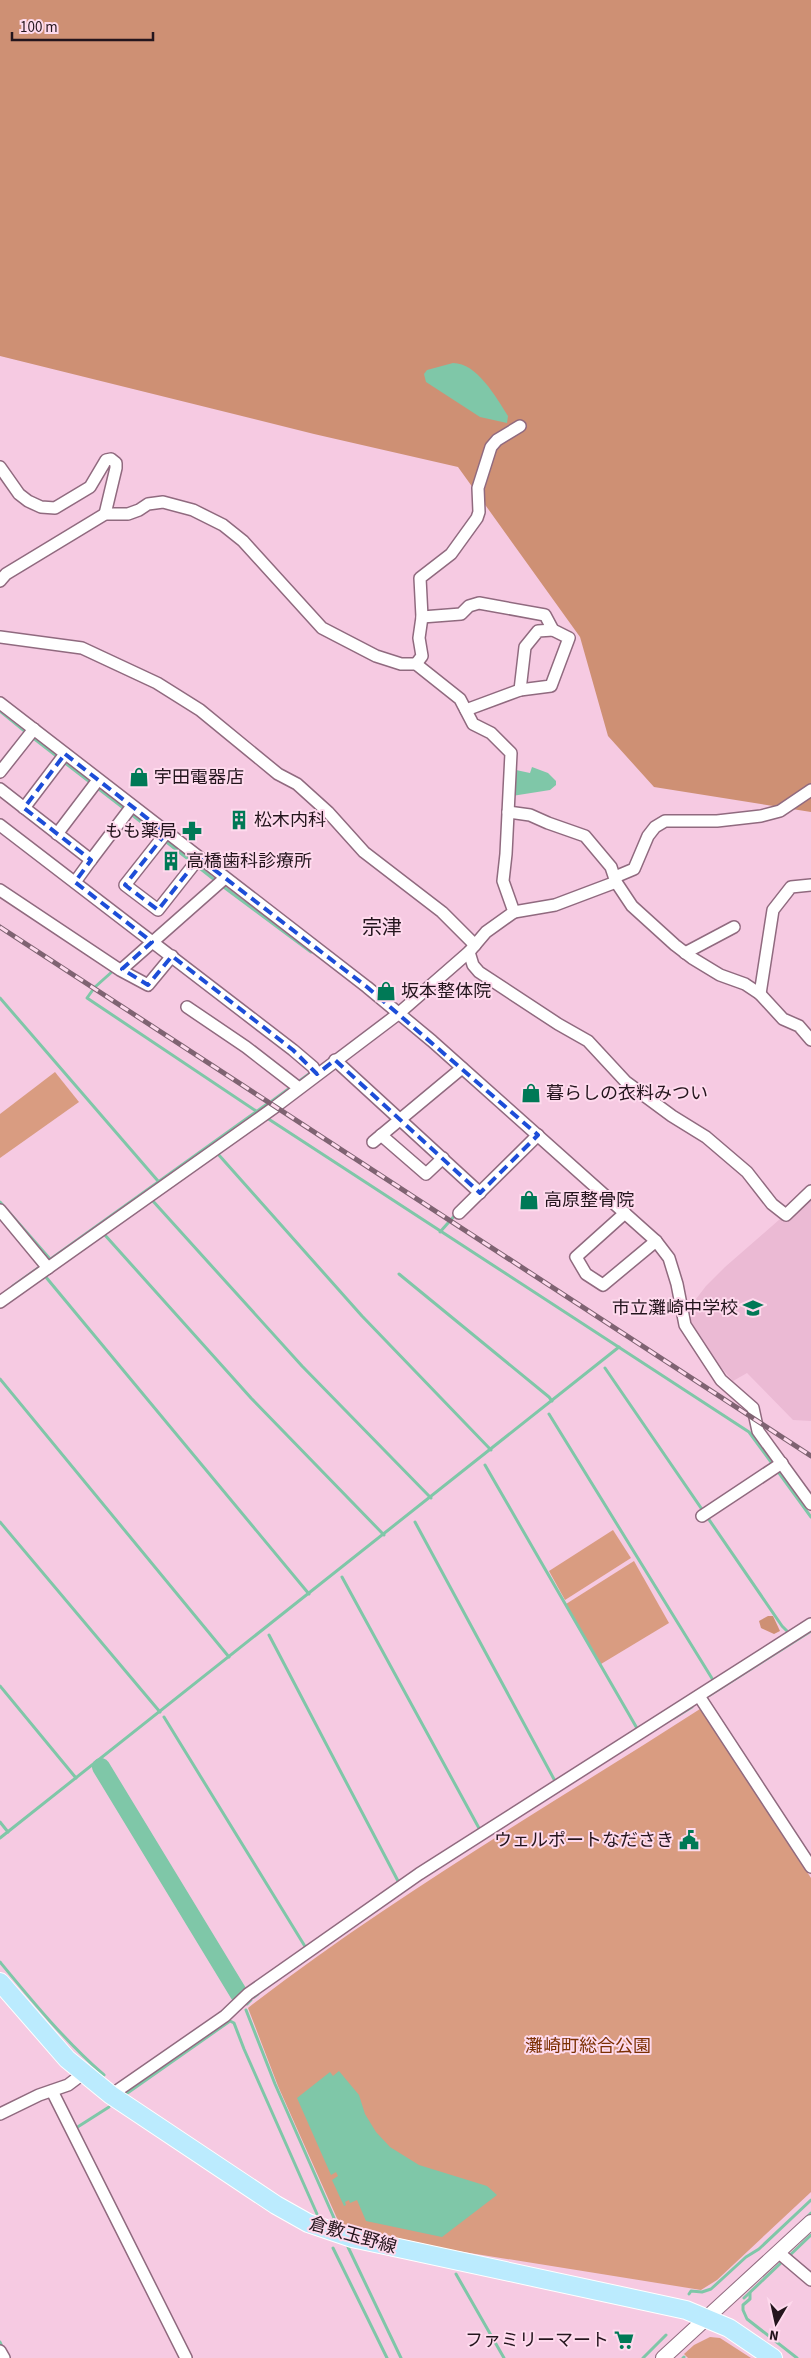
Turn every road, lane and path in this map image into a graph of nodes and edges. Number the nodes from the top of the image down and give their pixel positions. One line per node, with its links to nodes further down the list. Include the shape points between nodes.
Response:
1 (520, 426): 5 (street, via 491,447 478,488 477,518 451,554 420,578)
2 (0, 467): 3 (street, via 28,501 55,508 90,487 106,460 111,459 116,462 116,468)
3 (105, 514): 4 (street, via 6,574); 8 (street, via 128,514 148,504 163,502 193,510 223,525 243,541 322,628 376,656 401,664)
4 (0, 581)
5 (422, 617): 6 (street, via 461,614 469,606 479,603 546,615); 8 (street, via 419,638 422,656)
6 (553, 630): 9 (street, via 538,631 525,647); 9 (street, via 569,638 551,686)
7 (0, 637): 34 (street, via 82,648 157,683 200,710 278,774 297,784 364,852 442,912)
8 (416, 664): 11 (street, via 460,699)
9 (520, 690): 11 (street)
10 (0, 703): 12 (street)
11 (466, 710): 20 (street, via 473,724 491,733 511,753)
12 (31, 733): 13 (street); 14 (street)
13 (62, 758): 15 (street); 18 (street)
14 (0, 772)
15 (95, 784): 19 (street); 22 (street)
16 (0, 790): 18 (street)
17 (811, 790): 27 (street, via 780,811 761,816 717,821 665,821 648,836 634,869)
18 (24, 808): 22 (street)
19 (129, 810): 23 (street); 24 (street)
20 (508, 812): 27 (street, via 530,814 585,836 611,867); 31 (street, via 503,881)
21 (0, 825): 26 (street)
22 (57, 834): 24 (street)
23 (163, 837): 25 (street); 25 (street, via 126,885 158,910)
24 (91, 860): 26 (street)
25 (196, 862): 28 (street)
26 (77, 879): 33 (street)
27 (616, 879): 31 (street, via 555,905); 35 (street, via 632,906)
28 (221, 881): 33 (street); 40 (street, via 295,930)
29 (811, 885): 38 (street, via 791,887 773,910)
30 (0, 890): 37 (street)
31 (514, 912): 34 (street, via 486,932)
32 (734, 927): 35 (street)
33 (150, 940): 36 (street); 37 (street)
34 (472, 948): 40 (street); 49 (street, via 474,965 480,972 588,1041 626,1082 706,1137 747,1172 772,1204 786,1215)
35 (685, 953): 38 (street, via 720,975 745,984)
36 (172, 956): 37 (street, via 148,985); 44 (street)
37 (118, 970)
38 (760, 994): 41 (street, via 783,1019 799,1026)
39 (187, 1007): 45 (street)
40 (398, 1014): 42 (street); 43 (street)
41 (811, 1040)
42 (335, 1060): 44 (street); 46 (street)
43 (462, 1068): 46 (street); 47 (street)
44 (315, 1071): 45 (street)
45 (296, 1085): 55 (street, via 264,1115)
46 (401, 1120): 48 (street); 48 (street, via 377,1139 426,1174)
47 (538, 1135): 50 (street); 53 (street)
48 (443, 1158): 50 (street)
49 (811, 1191)
50 (480, 1193): 52 (street)
51 (0, 1210): 55 (street)
52 (459, 1213)
53 (625, 1213): 54 (street); 54 (street, via 576,1257 586,1274 603,1285)
54 (656, 1241): 57 (street, via 669,1258 685,1325 721,1380 753,1408 758,1431)
55 (45, 1265): 56 (street)
56 (0, 1302)
57 (778, 1466): 58 (street); 59 (street)
58 (811, 1504)
59 (704, 1515)
60 (811, 1624): 61 (street)
61 (699, 1696): 62 (street); 66 (street, via 419,1874)
62 (811, 1867)
63 (0, 1982): 64 (main road, 倉敷玉野線, via 53,2045)
64 (84, 2074): 65 (street); 66 (main road, 倉敷玉野線)
65 (53, 2093): 67 (street, via 39,2095); 68 (street); 75 (street)
66 (110, 2095): 72 (main road, 倉敷玉野線, via 259,2195 323,2229 378,2244 672,2306)
67 (0, 2114)
68 (0, 2122)
69 (811, 2222): 70 (street)
70 (783, 2257): 71 (street); 72 (street)
71 (811, 2280)
72 (706, 2317): 76 (street); 77 (main road, 倉敷玉野線)
73 (0, 2351): 74 (street)
74 (4, 2358)
75 (186, 2358)
76 (663, 2358)
77 (773, 2358)

